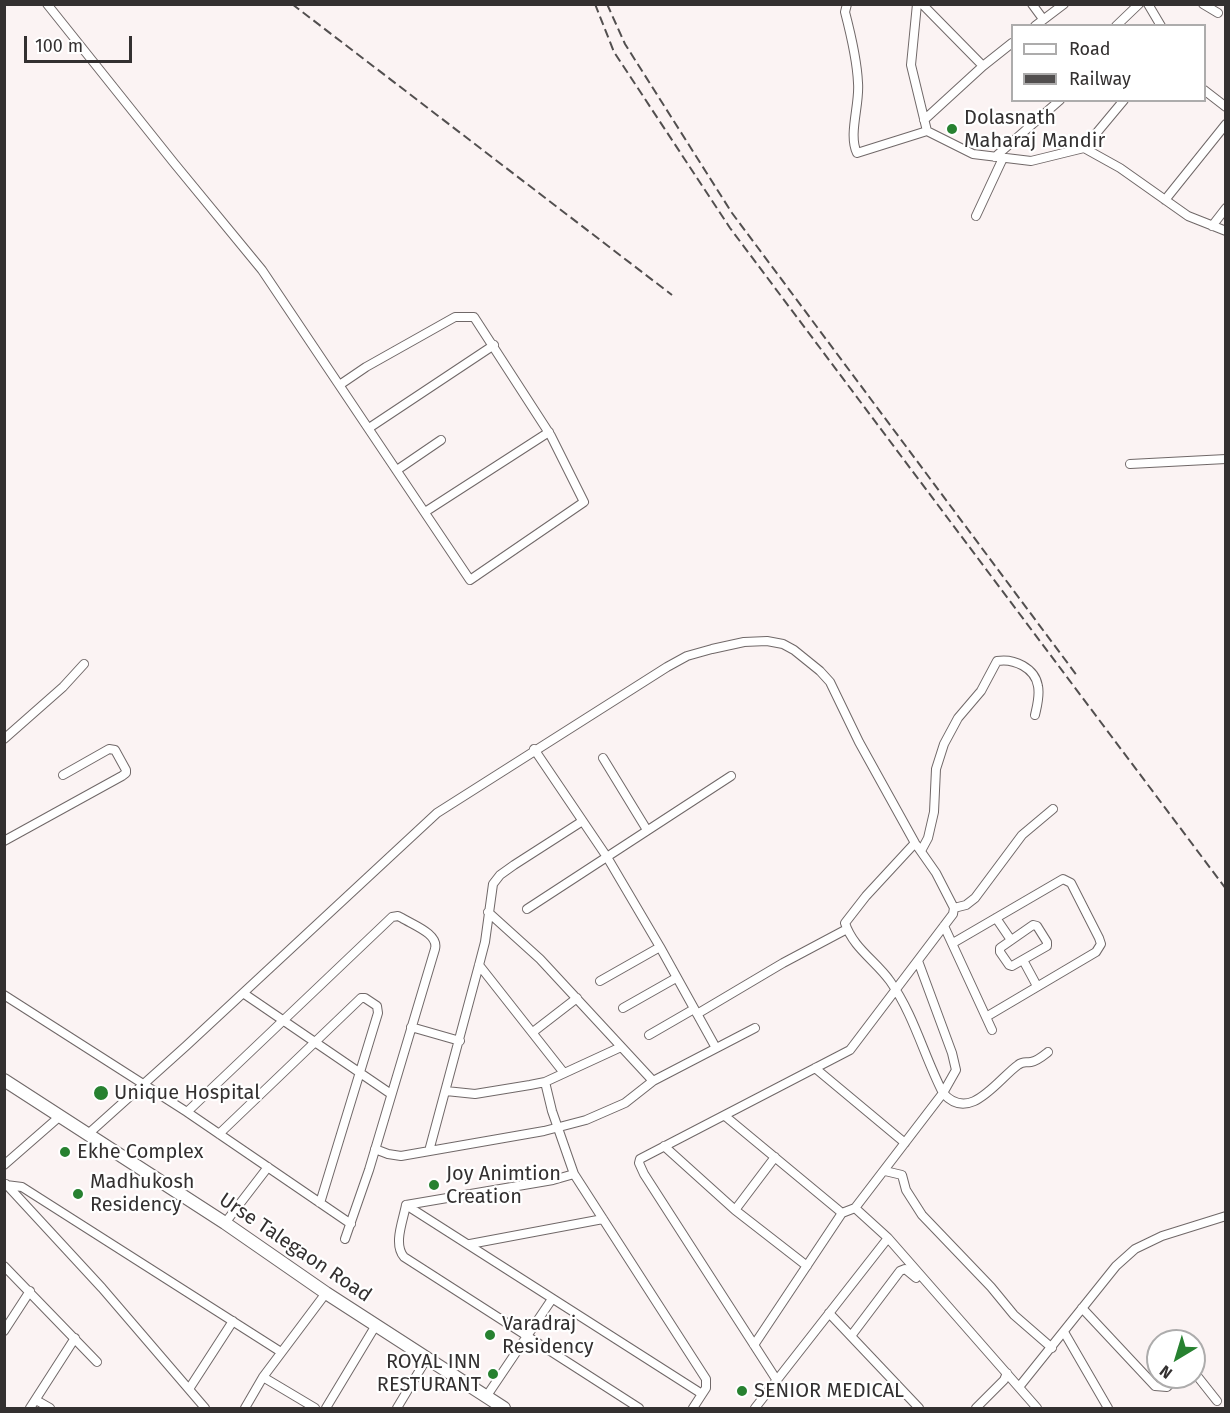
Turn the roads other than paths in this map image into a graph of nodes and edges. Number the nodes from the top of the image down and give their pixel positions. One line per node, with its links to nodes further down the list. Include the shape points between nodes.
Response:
1 (47, 4): 32 (street, via 262,270)
2 (847, 4): 23 (street, via 845,12 858,82 853,145 857,153)
3 (916, 4): 21 (street, via 911,65)
4 (922, 4): 16 (street)
5 (1032, 4): 11 (street)
6 (1064, 4): 11 (street)
7 (1139, 4): 13 (street)
8 (1148, 4): 14 (street)
9 (1203, 4): 10 (street)
10 (1218, 13)
11 (1043, 19): 12 (street)
12 (1037, 24)
13 (1118, 24)
14 (1160, 24)
15 (1011, 44): 16 (street)
16 (983, 66): 21 (street)
17 (1206, 91): 20 (street)
18 (1058, 102): 25 (street)
19 (1122, 102): 24 (street)
20 (1226, 106)
21 (924, 120): 23 (street)
22 (1226, 124): 26 (street)
23 (927, 131): 25 (street, via 973,154)
24 (1084, 148): 25 (street, via 1030,161); 26 (street)
25 (999, 157): 28 (street)
26 (1165, 200): 29 (street)
27 (1226, 208): 29 (street)
28 (976, 216)
29 (1212, 226): 30 (street)
30 (1226, 231)
31 (494, 345): 32 (street, via 474,317 455,317); 33 (street); 34 (street)
32 (341, 384): 33 (street)
33 (369, 428): 38 (street)
34 (549, 432): 39 (street); 39 (street, via 584,501 470,580)
35 (441, 440): 38 (street)
36 (1226, 459): 37 (street)
37 (1130, 464)
38 (397, 470): 39 (street)
39 (425, 512)
40 (84, 664): 42 (street)
41 (1035, 715): 52 (street, via 1038,684 1033,675 1021,664 997,661 981,691 957,718 944,744 936,769 934,812)
42 (4, 739)
43 (534, 749): 48 (street); 51 (street, via 687,656 744,642 783,644 808,660 830,682); 70 (street, via 437,813)
44 (603, 758): 49 (street)
45 (63, 775): 50 (street, via 109,749 115,750 126,770 122,777)
46 (731, 776): 49 (street)
47 (1053, 809): 54 (street, via 1022,835 975,898)
48 (581, 822): 53 (street); 56 (street, via 500,876 493,884)
49 (647, 830): 53 (street)
50 (4, 841)
51 (915, 843): 52 (street); 59 (street, via 847,917)
52 (921, 851): 54 (street)
53 (607, 857): 55 (street); 62 (street)
54 (954, 908): 58 (street)
55 (527, 909)
56 (488, 912): 65 (street); 72 (street)
57 (996, 918): 60 (street); 61 (street); 68 (street, via 1063,879 1071,883 1099,938 1100,948)
58 (944, 926): 61 (street); 64 (street)
59 (847, 929): 69 (street); 74 (street)
60 (1011, 940): 63 (street, via 1000,952 1011,966); 63 (street, via 1035,925 1047,942)
61 (953, 943): 75 (street)
62 (660, 947): 66 (street); 67 (street)
63 (1023, 960): 68 (street)
64 (918, 961): 69 (street); 95 (street, via 955,1064)
65 (479, 965): 80 (street); 82 (street)
66 (676, 978): 73 (street); 74 (street)
67 (600, 981)
68 (1037, 986): 75 (street)
69 (896, 991): 87 (street, via 850,1050); 95 (street)
70 (243, 993): 76 (street); 93 (street)
71 (4, 995): 93 (street)
72 (577, 998): 80 (street); 84 (street)
73 (623, 1008)
74 (696, 1012): 81 (street); 85 (street)
75 (986, 1017): 79 (street)
76 (283, 1020): 77 (street, via 392,917 398,916 433,938 436,944); 83 (street); 97 (street)
77 (411, 1027): 82 (street); 96 (street)
78 (755, 1028): 85 (street)
79 (992, 1029)
80 (533, 1032): 89 (street)
81 (649, 1035)
82 (460, 1041): 94 (street)
83 (314, 1042): 88 (street); 88 (street, via 365,998 378,1008); 102 (street)
84 (621, 1047): 89 (street); 91 (street)
85 (716, 1048): 91 (street)
86 (1048, 1052): 95 (street, via 1035,1061 1021,1062 988,1094 972,1101 956,1102)
87 (815, 1068): 98 (street); 103 (street)
88 (359, 1072): 96 (street); 113 (street)
89 (564, 1073): 92 (street)
90 (4, 1080): 99 (highway, Urse Talegaon Road)
91 (653, 1081): 100 (street, via 625,1103)
92 (545, 1082): 94 (street, via 475,1094); 100 (street)
93 (143, 1084): 97 (street); 101 (street)
94 (446, 1091): 106 (street)
95 (943, 1093): 103 (street)
96 (391, 1094): 105 (street)
97 (187, 1113): 102 (street)
98 (725, 1116): 104 (street); 107 (street)
99 (59, 1117): 101 (highway, Urse Talegaon Road); 108 (street)
100 (558, 1128): 106 (street); 111 (street)
101 (87, 1134): 120 (highway, Urse Talegaon Road)
102 (219, 1134): 109 (street)
103 (905, 1143): 110 (street)
104 (664, 1146): 116 (street); 139 (street, via 639,1163)
105 (375, 1149): 106 (street, via 401,1156); 121 (street)
106 (429, 1151)
107 (775, 1157): 116 (street); 117 (street)
108 (4, 1165)
109 (268, 1167): 113 (street); 120 (street)
110 (885, 1172): 115 (street); 141 (street, via 902,1176 922,1215 1014,1315)
111 (574, 1174): 114 (street); 119 (street)
112 (5, 1184): 132 (street, via 22,1187); 151 (street)
113 (320, 1203): 121 (street)
114 (406, 1205): 124 (street); 137 (street, via 398,1245 404,1257)
115 (855, 1209): 117 (street); 122 (street)
116 (735, 1210): 126 (street)
117 (842, 1213): 126 (street)
118 (1224, 1217): 130 (street, via 1162,1236 1135,1249)
119 (603, 1219): 124 (street); 152 (street, via 706,1379)
120 (225, 1223): 128 (highway, Urse Talegaon Road)
121 (351, 1224): 123 (street)
122 (888, 1238): 131 (street); 145 (street)
123 (345, 1239)
124 (470, 1244): 129 (street)
125 (4, 1266): 127 (street)
126 (807, 1266): 139 (street)
127 (30, 1291): 134 (street); 138 (street)
128 (326, 1293): 133 (highway, Urse Talegaon Road); 142 (street)
129 (552, 1299): 137 (street); 152 (street)
130 (1082, 1308): 135 (street); 146 (street)
131 (829, 1313): 136 (street); 148 (street)
132 (233, 1321): 142 (street); 151 (street)
133 (376, 1325): 143 (highway, Urse Talegaon Road); 161 (street)
134 (4, 1331)
135 (1064, 1332): 141 (street); 170 (street)
136 (851, 1336): 140 (street, via 905,1269); 167 (street)
137 (527, 1337): 153 (street); 164 (street)
138 (75, 1338): 144 (street); 154 (street)
139 (754, 1345): 148 (street)
140 (982, 1348)
141 (1052, 1348): 149 (street)
142 (281, 1352): 147 (street)
143 (427, 1358): 153 (highway, Urse Talegaon Road); 162 (street)
144 (97, 1362)
145 (1007, 1373): 149 (street); 168 (street)
146 (1146, 1376)
147 (263, 1377): 159 (street); 160 (street)
148 (776, 1379): 166 (street)
149 (1019, 1387): 169 (street)
150 (1206, 1387): 155 (street)
151 (189, 1389): 158 (street)
152 (702, 1394): 165 (street)
153 (486, 1397): 163 (highway, Urse Talegaon Road)
154 (36, 1400): 156 (street); 157 (street)
155 (1217, 1401)
156 (30, 1408)
157 (50, 1408)
158 (205, 1408)
159 (245, 1408)
160 (315, 1408)
161 (326, 1408)
162 (397, 1408)
163 (504, 1408)
164 (639, 1408)
165 (693, 1408)
166 (754, 1408)
167 (919, 1408)
168 (976, 1408)
169 (1037, 1408)
170 (1108, 1408)

